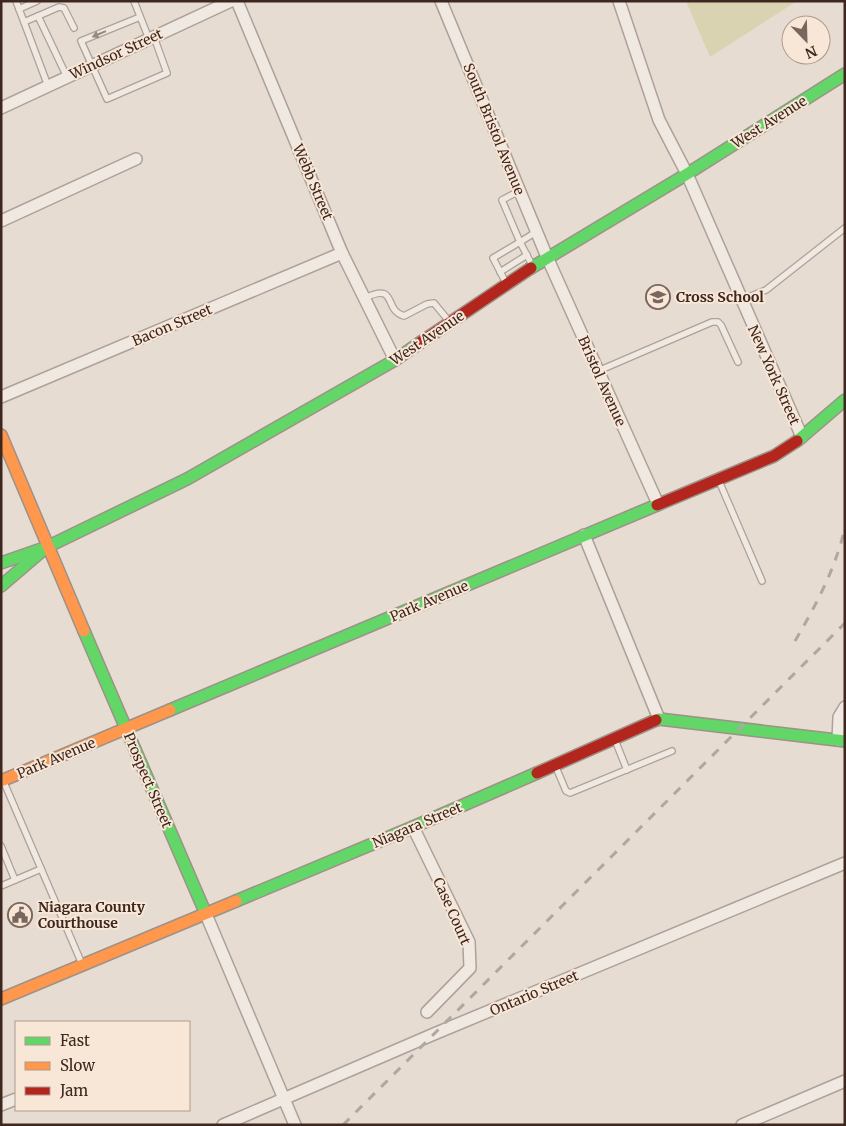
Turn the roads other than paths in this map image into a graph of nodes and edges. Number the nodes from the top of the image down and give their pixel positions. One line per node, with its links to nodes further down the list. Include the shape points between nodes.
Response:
1 (16, 1): 8 (lane)
2 (37, 1): 8 (lane)
3 (134, 1): 10 (lane)
4 (232, 1): 13 (street, Windsor Street)
5 (238, 1): 26 (street, Webb Street)
6 (441, 1): 21 (street, South Bristol Avenue)
7 (619, 1): 20 (street, New York Street, via 659,120)
8 (19, 9): 11 (lane)
9 (38, 16): 11 (lane); 12 (lane, via 64,8); 16 (lane)
10 (140, 17): 13 (lane); 14 (lane, one-way to 14, via 81,40)
11 (24, 22): 17 (lane)
12 (74, 28)
13 (152, 38): 14 (street, Windsor Street); 14 (lane, via 167,73 107,100)
14 (92, 66): 16 (street, Windsor Street)
15 (845, 74): 20 (main road, West Avenue)
16 (67, 77): 17 (street, Windsor Street)
17 (48, 86): 18 (street, Windsor Street)
18 (1, 108)
19 (136, 158): 22 (street)
20 (687, 174): 28 (main road, West Avenue); 33 (street, New York Street)
21 (520, 191): 24 (street, South Bristol Avenue); 25 (lane, via 502,200)
22 (1, 221)
23 (845, 228): 33 (lane, via 766,290)
24 (536, 232): 25 (lane); 28 (street, South Bristol Avenue)
25 (520, 242): 27 (lane); 30 (lane, via 493,258)
26 (342, 253): 32 (street, Webb Street); 38 (street, Bacon Street)
27 (527, 255): 29 (lane); 30 (lane)
28 (547, 257): 29 (main road, West Avenue); 37 (street, Bristol Avenue)
29 (532, 267): 31 (main road, West Avenue)
30 (500, 272): 31 (lane)
31 (507, 284): 34 (main road, West Avenue)
32 (364, 298): 34 (lane, via 381,292 400,315 408,315 434,303); 35 (street, Webb Street)
33 (741, 300): 41 (street, New York Street)
34 (450, 322): 35 (main road, West Avenue)
35 (395, 360): 45 (main road, West Avenue, via 187,480)
36 (738, 362): 37 (lane, via 721,325 712,322)
37 (598, 371): 43 (street, Bristol Avenue)
38 (1, 397)
39 (845, 400): 41 (main road, Park Avenue)
40 (1, 435): 45 (main road, Prospect Street)
41 (802, 437): 42 (main road, Park Avenue, via 774,456)
42 (718, 479): 43 (main road, Park Avenue); 47 (lane)
43 (658, 504): 44 (main road, Park Avenue)
44 (584, 535): 50 (street); 51 (main road, Park Avenue)
45 (47, 546): 46 (main road); 48 (main road, West Avenue); 51 (main road, Prospect Street)
46 (1, 563)
47 (762, 581)
48 (1, 586)
49 (845, 707): 53 (street, via 839,717)
50 (659, 719): 52 (main road, Niagara Street); 53 (main road)
51 (126, 728): 57 (main road, Park Avenue); 64 (main road, Prospect Street)
52 (615, 738): 55 (main road, Niagara Street); 56 (lane)
53 (841, 741)
54 (672, 750): 56 (lane)
55 (555, 765): 56 (lane, via 566,791 570,793); 58 (main road, Niagara Street)
56 (627, 770)
57 (2, 781): 61 (lane)
58 (413, 827): 64 (main road, Niagara Street); 67 (street, Case Court, via 468,942 470,968)
59 (1, 846): 62 (lane)
60 (845, 863): 70 (street, Ontario Street)
61 (41, 868): 62 (lane); 65 (lane)
62 (15, 880): 63 (lane)
63 (1, 886)
64 (205, 912): 65 (main road, Niagara Street); 70 (street, Prospect Street)
65 (82, 964): 66 (main road, Niagara Street)
66 (1, 999)
67 (427, 1012)
68 (845, 1081): 74 (street)
69 (15, 1099): 71 (street)
70 (284, 1099): 72 (street, Ontario Street); 73 (street, Prospect Street)
71 (1, 1105)
72 (223, 1125)
73 (295, 1125)
74 (742, 1125)

